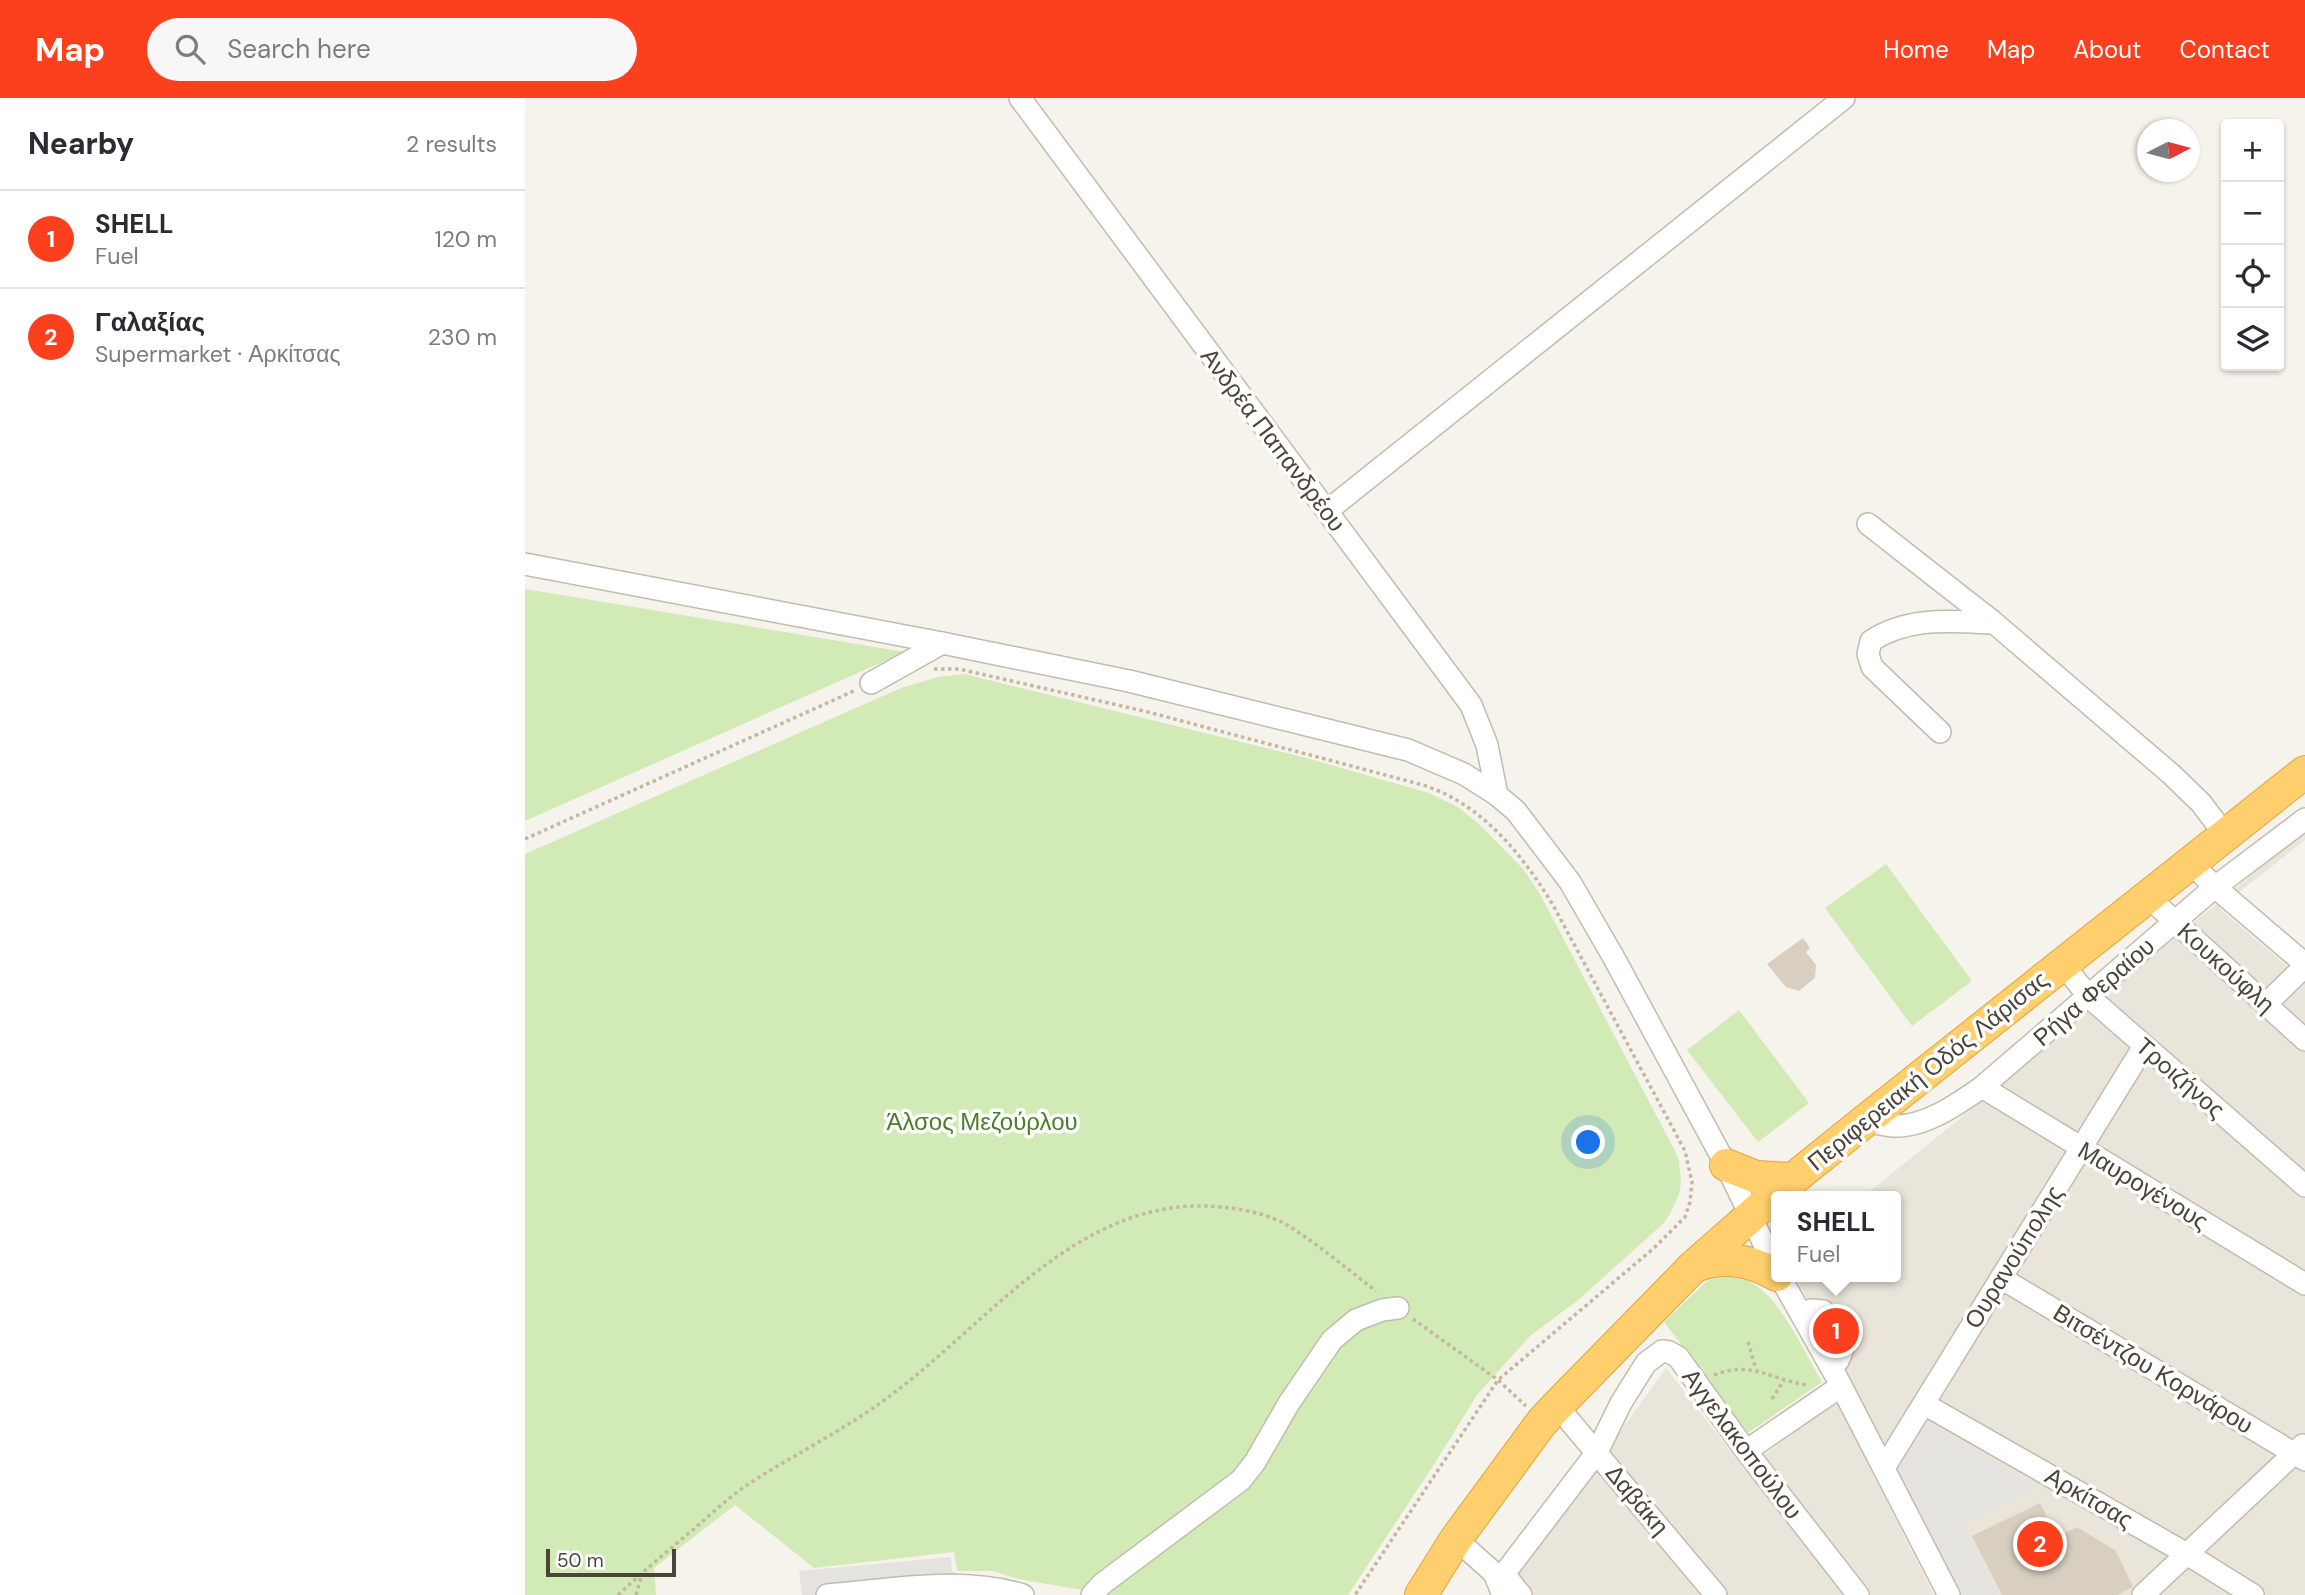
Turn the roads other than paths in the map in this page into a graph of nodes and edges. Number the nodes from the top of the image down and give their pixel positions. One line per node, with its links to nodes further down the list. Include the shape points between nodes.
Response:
1 (1020, 98): 3 (street, Ανδρέα Παπανδρέου)
2 (1844, 98): 3 (street)
3 (1327, 511): 11 (street, Ανδρέα Παπανδρέου, via 1471,705 1487,745)
4 (1868, 524): 6 (street)
5 (525, 564): 7 (street)
6 (1992, 621): 9 (street, via 1909,624 1871,640 1868,654 1872,667); 13 (street, via 2171,774)
7 (942, 643): 8 (street); 11 (street, via 1129,681 1408,750 1442,763)
8 (871, 683)
9 (1940, 732)
10 (2305, 772): 13 (highway, Περιφερειακή Οδός Λάρισας)
11 (1497, 795): 27 (street, via 1517,811 1570,882)
12 (2305, 819): 15 (street, Ρήγα Φεραίου)
13 (2225, 835): 14 (highway, Περιφερειακή Οδός Λάρισας)
14 (2190, 862): 15 (street); 16 (highway, Περιφερειακή Οδός Λάρισας)
15 (2215, 887): 17 (street, Ρήγα Φεραίου); 19 (street)
16 (2147, 896): 17 (street, Κουκούφλη); 18 (highway, Περιφερειακή Οδός Λάρισας)
17 (2176, 922): 20 (street, Ρήγα Φεραίου); 21 (street, Κουκούφλη)
18 (2062, 963): 20 (street, Τρoιζήνος); 25 (highway, Περιφερειακή Οδός Λάρισας)
19 (2305, 965): 21 (street)
20 (2089, 996): 23 (street, Τρoιζήνος); 24 (street, Ρήγα Φεραίου)
21 (2266, 1004): 22 (street, Κουκούφλη)
22 (2305, 1040)
23 (2144, 1046): 26 (street, Ουρανούπολης); 29 (street, Τρoιζήνος)
24 (1982, 1087): 25 (street, Ρήγα Φεραίου, via 1921,1120 1894,1126); 26 (street, Μαυρογένους)
25 (1865, 1121): 28 (highway, Περιφερειακή Οδός Λάρισας)
26 (2081, 1149): 36 (street, Ουρανούπολης); 38 (street, Μαυρογένους)
27 (1726, 1165): 28 (highway, via 1756,1177); 32 (street)
28 (1793, 1179): 30 (highway, Περιφερειακή Οδός Λάρισας)
29 (2305, 1186)
30 (1780, 1191)
31 (1771, 1199): 32 (highway, Περιφερειακή Οδός Λάρισας)
32 (1750, 1218): 33 (street); 34 (highway, Περιφερειακή Οδός Λάρισας)
33 (1771, 1260)
34 (1694, 1266): 35 (highway, via 1713,1259 1736,1259); 44 (highway, Περιφερειακή Οδός Λάρισας)
35 (1771, 1271)
36 (2001, 1278): 43 (street, Ουρανούπολης); 47 (street, Βιτσέντζου Κορνάρου)
37 (1782, 1282): 42 (street)
38 (2305, 1284)
39 (1398, 1308): 54 (street, via 1367,1315 1346,1326 1308,1374 1241,1480)
40 (1811, 1310): 41 (street, via 1823,1311 1843,1349)
41 (1838, 1361)
42 (1833, 1392): 45 (street); 48 (street)
43 (1924, 1404): 48 (street, Ουρανούπολης); 50 (street, Αρκίτσας)
44 (1557, 1406): 46 (street, Δαβάκη); 49 (highway, Περιφερειακή Οδός Λάρισας)
45 (1746, 1451): 46 (street, Αγγελακοπούλου, via 1678,1357 1662,1351 1646,1363); 58 (street, Αγγελακοπούλου)
46 (1597, 1452): 51 (street, Αγγελακοπούλου); 57 (street, Δαβάκη)
47 (2302, 1453): 50 (street)
48 (1884, 1468): 59 (street)
49 (1456, 1539): 51 (street); 55 (highway, Περιφερειακή Οδός Λάρισας)
50 (2187, 1554): 60 (street); 61 (street, Αρκίτσας)
51 (1500, 1581): 56 (street)
52 (827, 1595): 53 (street, via 950,1585)
53 (1023, 1595)
54 (1092, 1595)
55 (1421, 1595)
56 (1521, 1595)
57 (1716, 1595)
58 (1858, 1595)
59 (1949, 1595)
60 (2143, 1595)
61 (2253, 1595)

